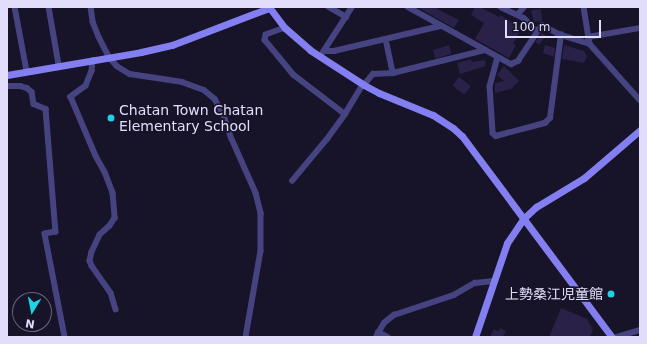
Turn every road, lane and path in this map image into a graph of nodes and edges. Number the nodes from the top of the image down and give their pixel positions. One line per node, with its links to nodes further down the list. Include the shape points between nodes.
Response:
1 (15, 7): 27 (street)
2 (49, 7): 26 (street)
3 (91, 7): 23 (street, via 93,22)
4 (329, 7): 12 (street)
5 (352, 7): 12 (street)
6 (408, 7): 13 (street)
7 (501, 7): 11 (street)
8 (524, 7): 11 (street)
9 (584, 7): 18 (street)
10 (269, 8): 14 (street); 23 (street, via 172,45)
11 (518, 14): 16 (street)
12 (346, 17): 22 (street)
13 (441, 26): 19 (street); 21 (street)
14 (285, 28): 22 (street, via 302,43); 33 (street, via 266,35 265,40 294,75)
15 (640, 28): 18 (street)
16 (537, 31): 17 (street, via 542,25); 24 (street, via 516,63 511,64)
17 (561, 35): 20 (street); 24 (street, via 550,118 545,123 498,136 493,133 490,86)
18 (588, 37): 20 (street)
19 (386, 38): 22 (street); 28 (street)
20 (590, 44): 32 (street)
21 (484, 50): 24 (street); 28 (street)
22 (323, 54): 30 (street)
23 (110, 57): 25 (street); 42 (street, via 117,66 130,74 182,82 204,90 215,99 222,111 256,193 261,213 261,251)
24 (498, 57)
25 (93, 60): 26 (street); 38 (street, via 86,86 71,97 112,193 116,218 100,235 90,261 111,293)
26 (59, 66): 27 (street)
27 (27, 72): 29 (street)
28 (393, 73): 30 (street, via 373,74)
29 (7, 75)
30 (363, 85): 33 (street); 36 (street, via 433,115 453,128 470,146)
31 (7, 86): 41 (street, via 28,88 32,92 34,104 46,110 56,232 46,234)
32 (640, 100)
33 (346, 114): 35 (street)
34 (640, 130): 36 (street, via 584,178 536,207)
35 (292, 181)
36 (523, 219): 37 (street, via 507,243); 45 (street)
37 (493, 281): 40 (street, via 474,283 454,295 402,311 388,318); 44 (street)
38 (116, 309)
39 (640, 330): 46 (street)
40 (377, 334): 43 (street)
41 (65, 337)
42 (246, 337)
43 (388, 337)
44 (475, 337)
45 (612, 337)
46 (617, 337)

